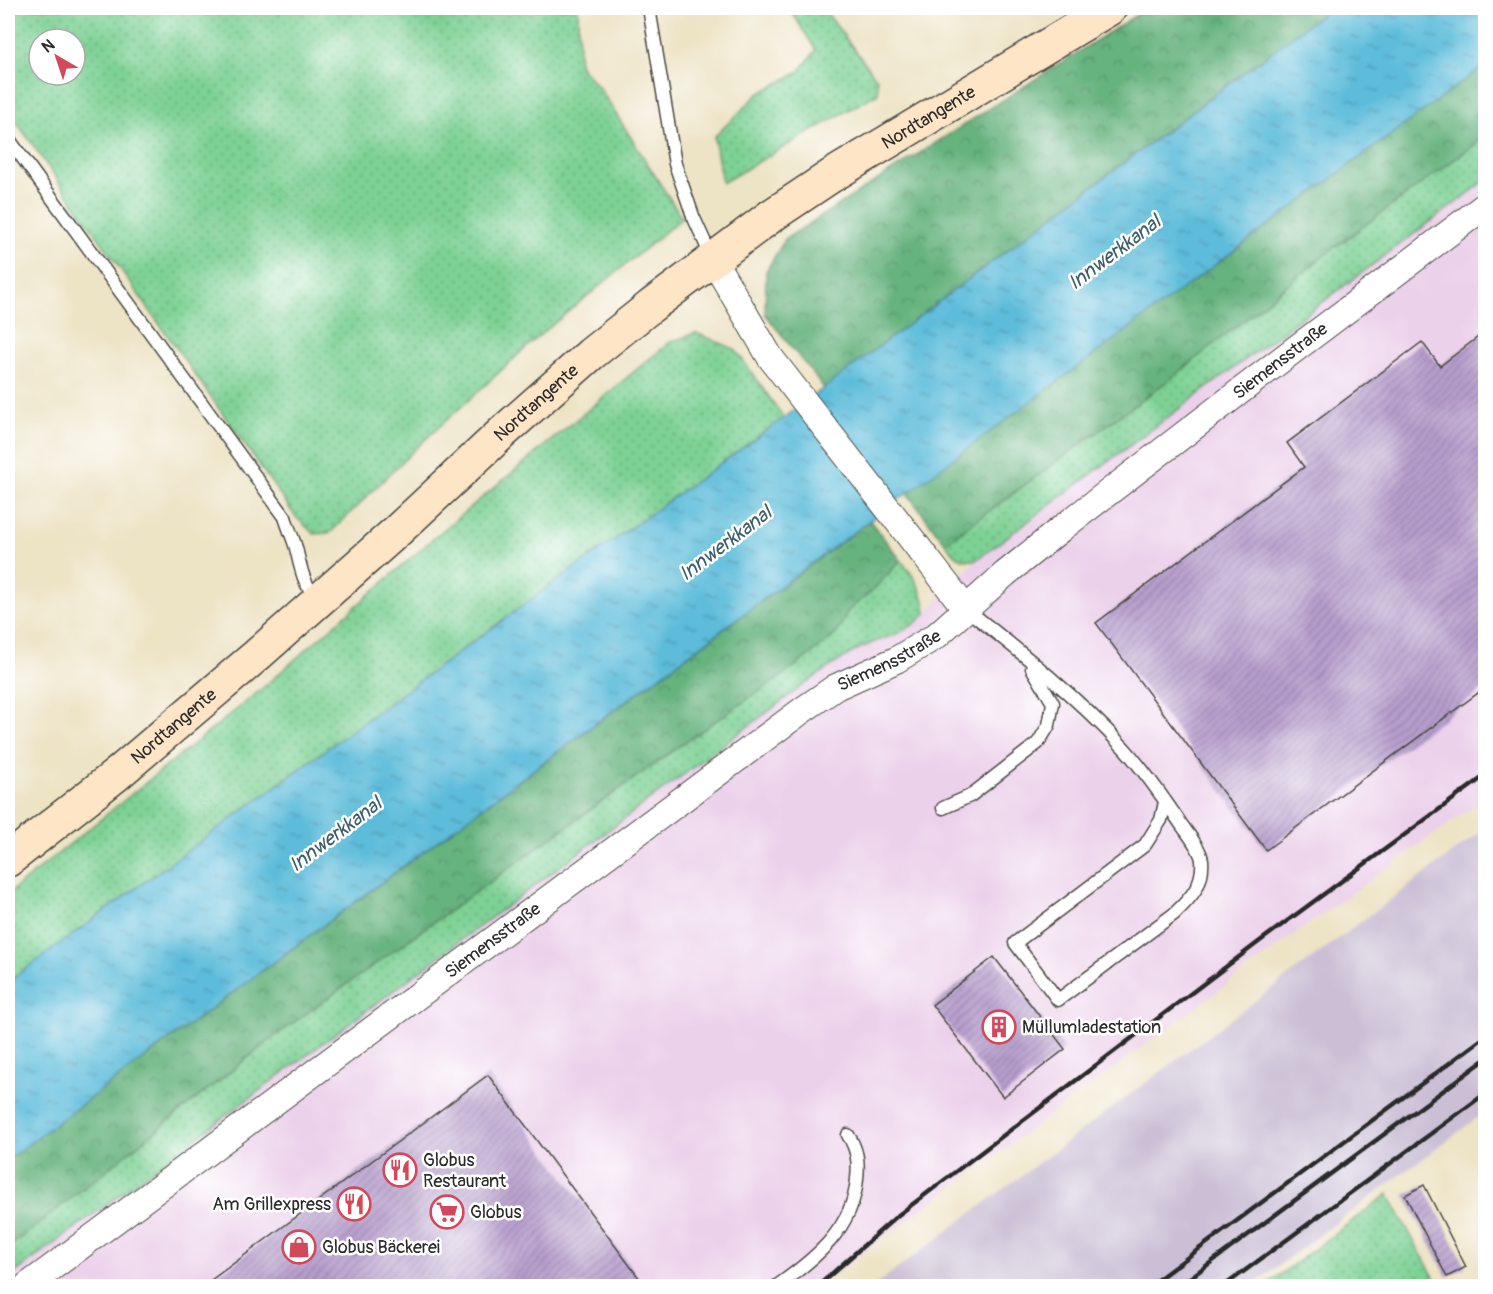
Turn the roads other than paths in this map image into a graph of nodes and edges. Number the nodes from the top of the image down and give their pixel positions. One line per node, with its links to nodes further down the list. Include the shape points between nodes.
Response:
1 (648, 8): 5 (lane, via 675,164)
2 (1110, 8): 5 (main road, Nordtangente, via 831,176)
3 (8, 138): 6 (lane, via 285,517 300,573)
4 (1484, 210): 7 (street, Siemensstraße, via 1062,528)
5 (712, 258): 6 (main road, Nordtangente, via 591,354); 7 (street, via 770,357)
6 (318, 601): 11 (main road, Nordtangente, via 116,775)
7 (966, 609): 8 (lane); 13 (street, Siemensstraße, via 918,649 836,687 798,714)
8 (1027, 658): 9 (lane, via 1125,749); 10 (lane, via 1053,703 1049,725 1038,743 970,796)
9 (1166, 802): 9 (lane, via 1161,820 1145,845 1015,943 1058,1000 1174,914 1191,898 1201,880 1202,858)
10 (943, 808)
11 (8, 860)
12 (848, 1135): 14 (lane, via 855,1146 858,1168 846,1218 810,1262)
13 (27, 1287)
14 (777, 1287)

